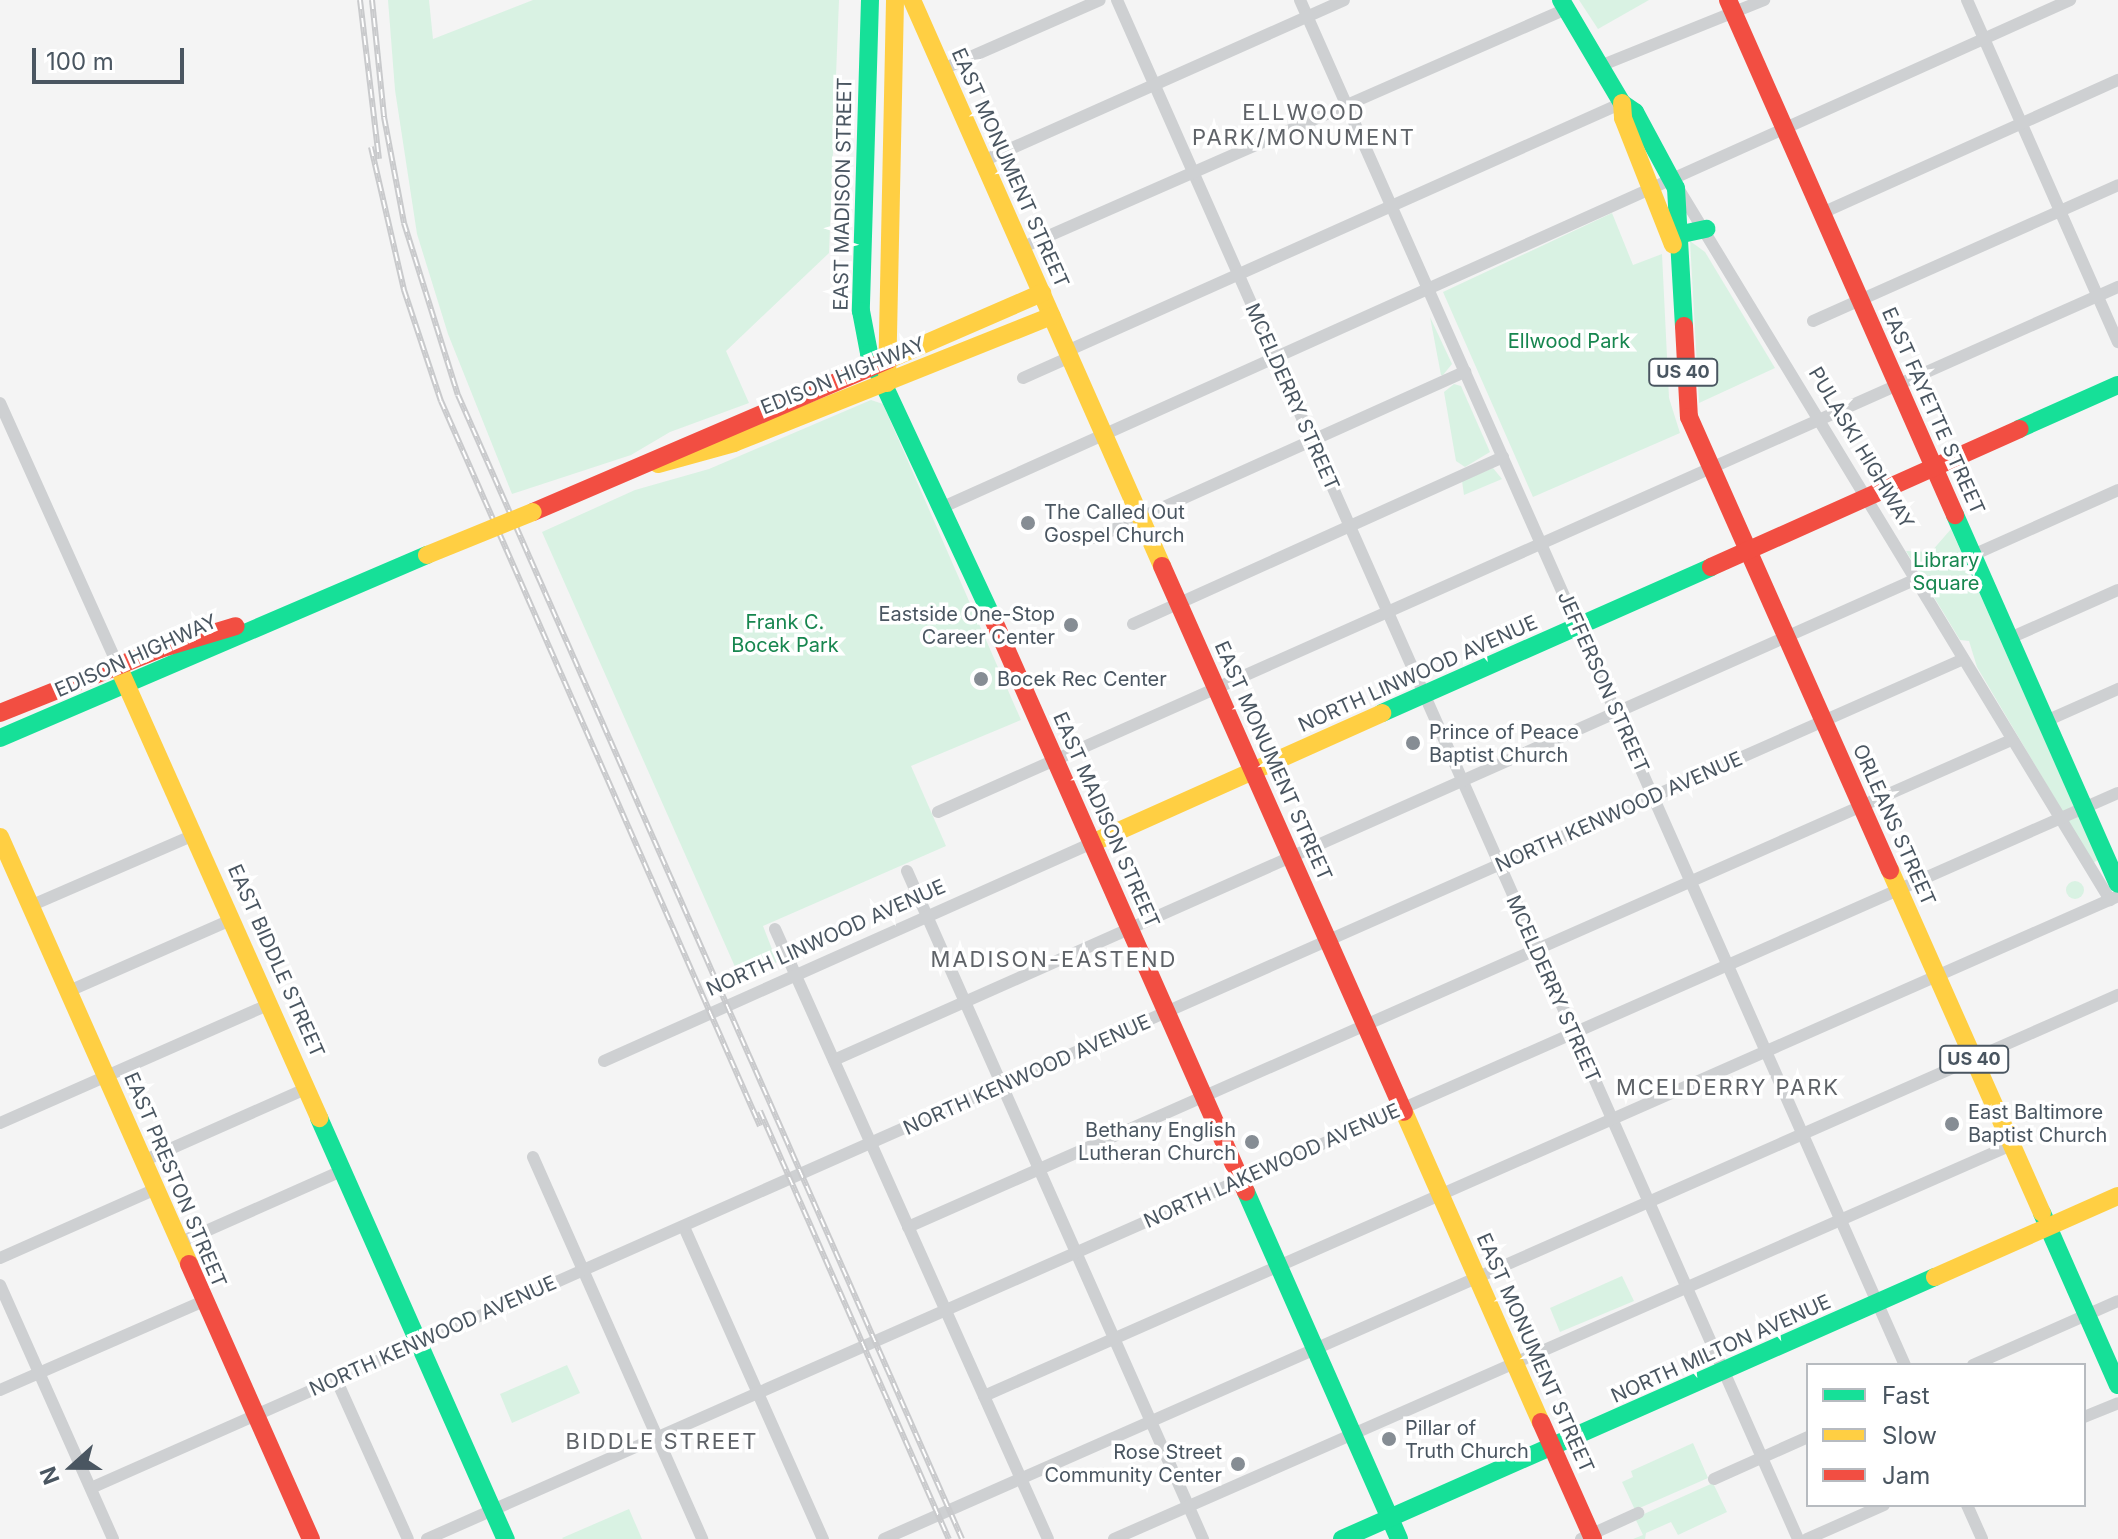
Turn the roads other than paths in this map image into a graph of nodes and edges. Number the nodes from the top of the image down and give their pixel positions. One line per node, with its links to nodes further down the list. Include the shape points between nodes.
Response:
1 (870, 0): 47 (main road, EAST MADISON STREET, via 861,311)
2 (895, 0): 47 (main road)
3 (912, 0): 16 (main road, EAST MONUMENT STREET)
4 (1100, 0): 16 (street)
5 (1117, 0): 18 (street, MCELDERRY STREET)
6 (1300, 0): 13 (street, JEFFERSON STREET)
7 (1344, 0): 13 (street)
8 (1764, 0): 12 (street)
9 (1967, 0): 14 (street)
10 (2070, 0): 14 (street)
11 (1563, 4): 15 (main road, PULASKI HIGHWAY / US 40); 20 (street)
12 (1730, 6): 15 (street); 22 (main road, EAST FAYETTE STREET)
13 (1308, 16): 18 (street); 20 (street, JEFFERSON STREET)
14 (1984, 39): 21 (street); 22 (street)
15 (1600, 66): 19 (main road, PULASKI HIGHWAY / US 40)
16 (943, 69): 24 (main road, EAST MONUMENT STREET)
17 (2118, 80): 21 (street)
18 (1154, 84): 24 (street); 25 (street, MCELDERRY STREET)
19 (1622, 103): 23 (main road, PULASKI HIGHWAY / US 40); 26 (main road, PULASKI HIGHWAY / US 40, via 1635,112); 29 (street)
20 (1347, 105): 25 (street); 29 (street, JEFFERSON STREET)
21 (2021, 123): 30 (street); 31 (street)
22 (1784, 128): 26 (street); 31 (main road, EAST FAYETTE STREET)
23 (1634, 142): 26 (main road, via 1644,148 1657,172); 28 (main road, PULASKI HIGHWAY / US 40)
24 (983, 161): 34 (main road, EAST MONUMENT STREET)
25 (1193, 173): 34 (street); 36 (street, MCELDERRY STREET)
26 (1672, 178): 28 (street); 32 (street, PULASKI HIGHWAY); 33 (main road, ORLEANS STREET / US 40)
27 (2118, 185): 30 (street)
28 (1654, 187): 35 (main road, ORLEANS STREET / US 40); 38 (street)
29 (1392, 206): 36 (street); 38 (street, JEFFERSON STREET)
30 (2060, 210): 40 (street); 41 (street)
31 (1822, 213): 41 (main road, EAST FAYETTE STREET)
32 (1706, 229): 33 (main road); 54 (street, PULASKI HIGHWAY)
33 (1682, 234): 35 (main road, ORLEANS STREET / US 40)
34 (1021, 248): 39 (main road, EAST MONUMENT STREET)
35 (1678, 271): 59 (main road, ORLEANS STREET / US 40, via 1685,403)
36 (1238, 274): 45 (street); 46 (street, MCELDERRY STREET)
37 (2118, 287): 40 (street)
38 (1428, 288): 46 (street); 48 (street, JEFFERSON STREET)
39 (1042, 293): 42 (main road, EAST MONUMENT STREET); 47 (main road, EDISON HIGHWAY)
40 (2098, 296): 44 (street); 52 (street)
41 (1860, 299): 43 (street); 52 (main road, EAST FAYETTE STREET)
42 (1052, 316): 45 (main road, EAST MONUMENT STREET); 50 (main road, EDISON HIGHWAY)
43 (1813, 321)
44 (2118, 342)
45 (1069, 354): 49 (street); 55 (main road, EAST MONUMENT STREET)
46 (1274, 357): 55 (street); 56 (street, MCELDERRY STREET)
47 (880, 363): 50 (main road, EAST MADISON STREET); 58 (main road, EDISON HIGHWAY, via 684,444)
48 (1465, 372): 56 (street); 57 (street, JEFFERSON STREET)
49 (1023, 378)
50 (887, 383): 58 (main road, EDISON HIGHWAY, via 721,447); 63 (main road, EAST MADISON STREET)
51 (2118, 385): 60 (main road, NORTH LINWOOD AVENUE)
52 (1898, 387): 54 (street); 60 (main road, EAST FAYETTE STREET)
53 (0, 403): 80 (street, EAST BIDDLE STREET)
54 (1819, 420): 59 (street); 62 (street, PULASKI HIGHWAY)
55 (1104, 434): 63 (street); 64 (main road, EAST MONUMENT STREET)
56 (1311, 441): 64 (street); 65 (street, MCELDERRY STREET)
57 (1503, 457): 65 (street); 67 (street, JEFFERSON STREET)
58 (648, 465): 73 (main road, EDISON HIGHWAY, bridge)
59 (1711, 468): 67 (street); 68 (main road, ORLEANS STREET / US 40)
60 (1934, 468): 62 (main road, NORTH LINWOOD AVENUE); 69 (main road, EAST FAYETTE STREET)
61 (2118, 490): 69 (street)
62 (1865, 498): 68 (main road, NORTH LINWOOD AVENUE); 70 (street, PULASKI HIGHWAY)
63 (943, 507): 91 (main road, EAST MADISON STREET)
64 (1141, 518): 66 (street); 72 (main road, EAST MONUMENT STREET)
65 (1349, 527): 72 (street); 74 (street, MCELDERRY STREET)
66 (1095, 538)
67 (1541, 543): 74 (street); 76 (street, JEFFERSON STREET)
68 (1748, 551): 76 (main road, NORTH LINWOOD AVENUE); 77 (main road, ORLEANS STREET / US 40)
69 (1973, 555): 78 (main road, EAST FAYETTE STREET)
70 (1914, 580): 77 (street); 79 (street, PULASKI HIGHWAY)
71 (2118, 590): 78 (street)
72 (1179, 604): 75 (street); 82 (main road, EAST MONUMENT STREET)
73 (288, 611): 80 (main road, EDISON HIGHWAY); 81 (main road, EDISON HIGHWAY)
74 (1386, 611): 82 (street); 84 (street, MCELDERRY STREET)
75 (1133, 624)
76 (1578, 627): 84 (main road, NORTH LINWOOD AVENUE); 85 (street, JEFFERSON STREET)
77 (1786, 636): 85 (street); 87 (main road, ORLEANS STREET / US 40)
78 (2010, 638): 88 (main road, EAST FAYETTE STREET)
79 (1961, 660): 87 (street, NORTH KENWOOD AVENUE); 90 (street, PULASKI HIGHWAY)
80 (118, 666): 81 (main road, EAST BIDDLE STREET); 86 (main road, EDISON HIGHWAY)
81 (129, 686): 89 (main road, EDISON HIGHWAY); 100 (main road, EAST BIDDLE STREET)
82 (1217, 689): 91 (street); 92 (main road, EAST MONUMENT STREET)
83 (2118, 689): 88 (street)
84 (1423, 695): 92 (main road, NORTH LINWOOD AVENUE); 93 (street, MCELDERRY STREET)
85 (1616, 712): 93 (street); 95 (street, JEFFERSON STREET)
86 (0, 713)
87 (1824, 720): 95 (street, NORTH KENWOOD AVENUE); 96 (main road, ORLEANS STREET / US 40)
88 (2046, 721): 97 (main road, EAST FAYETTE STREET)
89 (0, 738)
90 (2011, 740): 96 (street); 99 (street, PULASKI HIGHWAY)
91 (1056, 761): 98 (street); 101 (main road, EAST MADISON STREET)
92 (1253, 771): 101 (main road, NORTH LINWOOD AVENUE); 103 (main road, EAST MONUMENT STREET)
93 (1461, 781): 103 (street); 104 (street, MCELDERRY STREET)
94 (2118, 793): 97 (street, NORTH LAKEWOOD AVENUE)
95 (1653, 797): 104 (street, NORTH KENWOOD AVENUE); 106 (street, JEFFERSON STREET)
96 (1862, 806): 106 (street); 107 (main road, ORLEANS STREET / US 40)
97 (2085, 808): 99 (street, NORTH LAKEWOOD AVENUE); 108 (main road, EAST FAYETTE STREET)
98 (938, 812)
99 (2060, 819): 107 (street, NORTH LAKEWOOD AVENUE); 108 (street, PULASKI HIGHWAY)
100 (196, 834): 109 (street); 111 (main road, EAST BIDDLE STREET)
101 (1092, 843): 110 (street, NORTH LINWOOD AVENUE); 113 (main road, EAST MADISON STREET)
102 (2, 847): 109 (main road, EAST PRESTON STREET)
103 (1291, 857): 113 (street); 114 (main road, EAST MONUMENT STREET)
104 (1498, 865): 114 (street, NORTH KENWOOD AVENUE); 115 (street, MCELDERRY STREET)
105 (907, 871): 110 (street)
106 (1691, 882): 115 (street); 116 (street, JEFFERSON STREET)
107 (1899, 891): 116 (street, NORTH LAKEWOOD AVENUE); 118 (main road, ORLEANS STREET / US 40)
108 (2115, 893): 118 (street)
109 (30, 906): 119 (main road, EAST PRESTON STREET)
110 (927, 917): 117 (street, NORTH LINWOOD AVENUE); 121 (street)
111 (233, 919): 119 (street); 122 (main road, EAST BIDDLE STREET)
112 (775, 929): 117 (street)
113 (1130, 930): 121 (street); 123 (main road, EAST MADISON STREET)
114 (1328, 941): 123 (street, NORTH KENWOOD AVENUE); 124 (main road, EAST MONUMENT STREET)
115 (1536, 950): 124 (street); 125 (street, MCELDERRY STREET)
116 (1727, 965): 125 (street, NORTH LAKEWOOD AVENUE); 126 (street, JEFFERSON STREET)
117 (796, 976): 127 (street); 129 (street, NORTH LINWOOD AVENUE)
118 (1937, 976): 126 (street); 128 (main road, ORLEANS STREET / US 40)
119 (69, 991): 130 (main road, EAST PRESTON STREET)
120 (2118, 995): 128 (street)
121 (965, 1002): 127 (street); 131 (street)
122 (270, 1004): 130 (street); 132 (main road, EAST BIDDLE STREET)
123 (1167, 1013): 131 (street, NORTH KENWOOD AVENUE); 133 (main road, EAST MADISON STREET)
124 (1366, 1026): 133 (street); 134 (main road, EAST MONUMENT STREET)
125 (1572, 1033): 134 (street, NORTH LAKEWOOD AVENUE); 135 (street, MCELDERRY STREET)
126 (1766, 1051): 135 (street); 137 (street, JEFFERSON STREET)
127 (834, 1060): 138 (street)
128 (1974, 1060): 137 (street); 139 (main road, ORLEANS STREET / US 40)
129 (604, 1061)
130 (106, 1076): 136 (street); 141 (main road, EAST PRESTON STREET)
131 (1002, 1086): 138 (street, NORTH KENWOOD AVENUE); 143 (street)
132 (308, 1088): 141 (street); 142 (main road, EAST BIDDLE STREET)
133 (1204, 1097): 143 (street); 144 (main road, EAST MADISON STREET)
134 (1402, 1108): 144 (street, NORTH LAKEWOOD AVENUE); 146 (main road, EAST MONUMENT STREET)
135 (1611, 1120): 146 (street); 148 (street, MCELDERRY STREET)
136 (0, 1123)
137 (1803, 1134): 148 (street); 149 (street, JEFFERSON STREET)
138 (871, 1144): 150 (street, NORTH KENWOOD AVENUE); 151 (street)
139 (2011, 1145): 149 (street); 152 (main road, ORLEANS STREET / US 40)
140 (533, 1157): 157 (street)
141 (143, 1161): 145 (main road, EAST PRESTON STREET)
142 (344, 1170): 153 (street); 167 (main road, EAST BIDDLE STREET)
143 (1039, 1170): 151 (street); 154 (street)
144 (1240, 1180): 154 (street, NORTH LAKEWOOD AVENUE); 156 (main road, EAST MADISON STREET)
145 (156, 1189): 153 (main road, EAST PRESTON STREET); 155 (street)
146 (1441, 1195): 156 (street); 158 (main road, EAST MONUMENT STREET)
147 (2118, 1196): 152 (main road, NORTH MILTON AVENUE)
148 (1649, 1202): 158 (street); 160 (street, MCELDERRY STREET)
149 (1840, 1220): 160 (street); 163 (street, JEFFERSON STREET)
150 (684, 1227): 157 (street, NORTH KENWOOD AVENUE); 177 (street)
151 (908, 1227): 164 (street)
152 (2048, 1227): 163 (main road, NORTH MILTON AVENUE); 165 (main road, ORLEANS STREET / US 40)
153 (179, 1243): 161 (main road, EAST PRESTON STREET)
154 (1076, 1252): 164 (street, NORTH LAKEWOOD AVENUE); 166 (street)
155 (0, 1258)
156 (1278, 1266): 166 (street); 168 (main road, EAST MADISON STREET)
157 (583, 1270): 167 (street, NORTH KENWOOD AVENUE); 184 (street)
158 (1477, 1278): 168 (street); 169 (main road, EAST MONUMENT STREET)
159 (0, 1285): 173 (street)
160 (1687, 1287): 169 (street); 172 (street, MCELDERRY STREET)
161 (204, 1301): 173 (street); 180 (main road, EAST PRESTON STREET)
162 (2118, 1301): 165 (street)
163 (1877, 1303): 170 (street, JEFFERSON STREET); 172 (main road, NORTH MILTON AVENUE)
164 (946, 1310): 177 (street, NORTH LAKEWOOD AVENUE); 178 (street)
165 (2087, 1315): 171 (street); 175 (main road, ORLEANS STREET / US 40)
166 (1114, 1339): 178 (street); 182 (street)
167 (419, 1342): 174 (street, NORTH KENWOOD AVENUE); 194 (main road, EAST BIDDLE STREET)
168 (1315, 1350): 182 (street); 183 (main road, EAST MADISON STREET)
169 (1516, 1362): 183 (street); 186 (main road, EAST MONUMENT STREET)
170 (1904, 1363)
171 (1978, 1363)
172 (1724, 1372): 186 (main road, NORTH MILTON AVENUE); 187 (street, MCELDERRY STREET)
173 (39, 1373): 176 (street); 190 (street)
174 (336, 1379): 180 (street, NORTH KENWOOD AVENUE); 200 (street)
175 (2118, 1385)
176 (0, 1390)
177 (758, 1393): 184 (street, NORTH LAKEWOOD AVENUE); 204 (street)
178 (984, 1396): 188 (street)
179 (2118, 1403): 181 (street)
180 (256, 1415): 190 (street, NORTH KENWOOD AVENUE); 199 (main road, EAST PRESTON STREET)
181 (2086, 1416)
182 (1151, 1422): 188 (street); 191 (street)
183 (1353, 1434): 191 (street); 196 (main road, EAST MADISON STREET)
184 (657, 1438): 194 (street, NORTH LAKEWOOD AVENUE); 203 (street)
185 (1806, 1438): 187 (street)
186 (1553, 1448): 196 (main road, NORTH MILTON AVENUE); 197 (main road, EAST MONUMENT STREET)
187 (1759, 1458): 189 (street); 211 (street, MCELDERRY STREET)
188 (1021, 1479): 205 (street); 206 (street)
189 (1714, 1479)
190 (91, 1488): 198 (street)
191 (1188, 1506): 207 (street); 208 (street)
192 (1879, 1507): 212 (street)
193 (1968, 1507): 213 (street)
194 (493, 1510): 201 (street, NORTH LAKEWOOD AVENUE); 202 (main road, EAST BIDDLE STREET)
195 (1638, 1513): 197 (street)
196 (1390, 1518): 209 (main road, NORTH MILTON AVENUE); 210 (main road, EAST MADISON STREET)
197 (1588, 1537)
198 (113, 1539)
199 (311, 1539)
200 (408, 1539)
201 (427, 1539)
202 (506, 1539)
203 (702, 1539)
204 (823, 1539)
205 (884, 1539)
206 (1048, 1539)
207 (1114, 1539)
208 (1203, 1539)
209 (1342, 1539)
210 (1399, 1539)
211 (1798, 1539)
212 (1807, 1539)
213 (1982, 1539)

